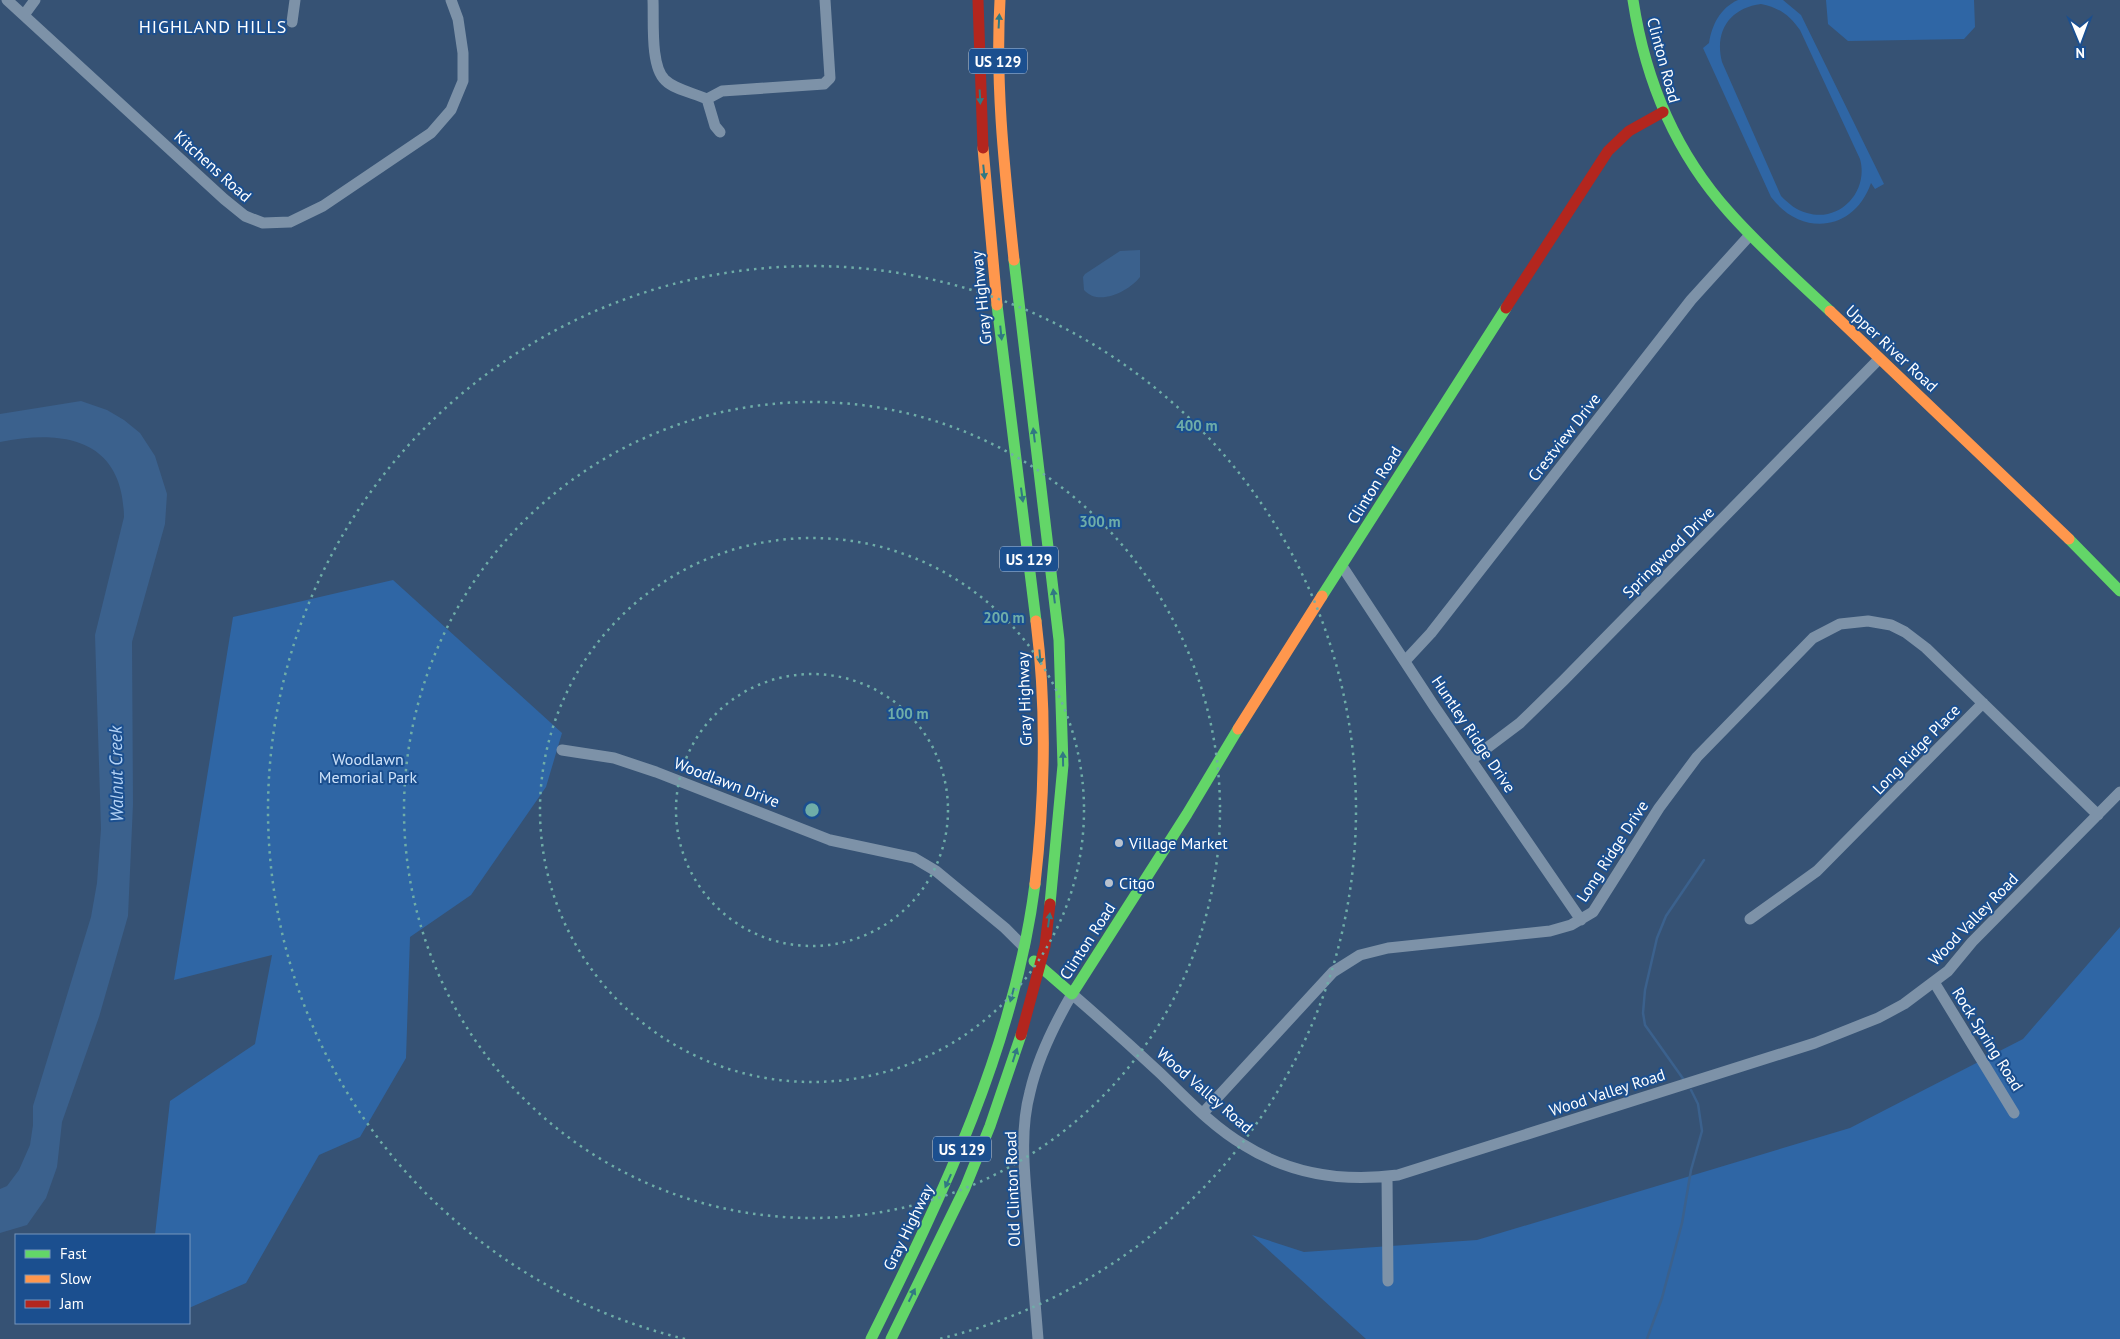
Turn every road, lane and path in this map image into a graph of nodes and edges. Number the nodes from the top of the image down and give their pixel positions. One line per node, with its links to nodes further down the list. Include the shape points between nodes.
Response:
1 (7, 0): 10 (street, Kitchens Road)
2 (35, 0): 10 (street)
3 (295, 0): 11 (street)
4 (451, 0): 10 (street, Kitchens Road, via 464,54 463,81 451,110 431,133 323,206 290,222 263,223 245,216)
5 (653, 0): 12 (street, via 658,70 673,85)
6 (825, 0): 12 (street, via 828,82 722,91)
7 (978, 0): 27 (main road, Gray Highway / US 129, one-way to 27, via 983,161 1003,360 1023,501 1044,699 1038,848)
8 (1000, 0): 28 (main road, Gray Highway / US 129, one-way to 8, via 1051,906 1060,812 1063,765 1061,687 1059,640 1002,147 997,50)
9 (1634, 0): 13 (main road, Clinton Road, via 1640,39)
10 (24, 15)
11 (292, 22)
12 (707, 99): 14 (street)
13 (1664, 112): 15 (main road, Upper River Road, via 1702,180); 17 (main road, Clinton Road, via 1644,120 1612,146 1602,160)
14 (720, 132)
15 (1750, 235): 16 (main road, Upper River Road); 19 (street, Crestview Drive, via 1691,300 1431,633)
16 (1879, 359): 18 (main road, Upper River Road); 22 (street, Springwood Drive, via 1564,680 1520,723)
17 (1342, 566): 19 (street, Huntley Ridge Drive); 30 (main road, Clinton Road)
18 (2120, 591)
19 (1405, 661): 22 (street, Huntley Ridge Drive)
20 (1983, 704): 24 (street, Long Ridge Place); 25 (street, Long Ridge Place, via 1817,871); 26 (street, Long Ridge Drive, via 1926,648 1891,625 1868,621 1827,629 1813,638 1697,757 1659,808 1602,900)
21 (562, 750): 27 (street, Woodlawn Drive, via 614,758 830,840 914,858 944,877)
22 (1471, 760): 26 (street, Huntley Ridge Drive)
23 (2120, 792): 24 (street, Wood Valley Road)
24 (2098, 815): 29 (street, Wood Valley Road)
25 (1750, 919)
26 (1581, 920): 32 (street, Long Ridge Drive, via 1550,931 1388,948 1360,955 1333,972)
27 (1024, 947): 28 (main road); 35 (main road, Gray Highway / US 129, one-way to 35, via 996,1053 970,1129 938,1203)
28 (1040, 968): 30 (main road); 36 (main road, Gray Highway / US 129, one-way to 28, via 965,1188 990,1126)
29 (1934, 982): 31 (street, Rock Spring Road); 33 (street, Wood Valley Road, via 1878,1018 1822,1041 1417,1170)
30 (1072, 994): 32 (street, Wood Valley Road); 37 (street, Old Clinton Road, via 1056,1021 1035,1073 1024,1134)
31 (2014, 1112)
32 (1203, 1113): 33 (street, Wood Valley Road, via 1243,1145 1279,1163 1315,1174)
33 (1387, 1176): 34 (street)
34 (1388, 1280)
35 (871, 1339)
36 (891, 1339)
37 (1038, 1339)

